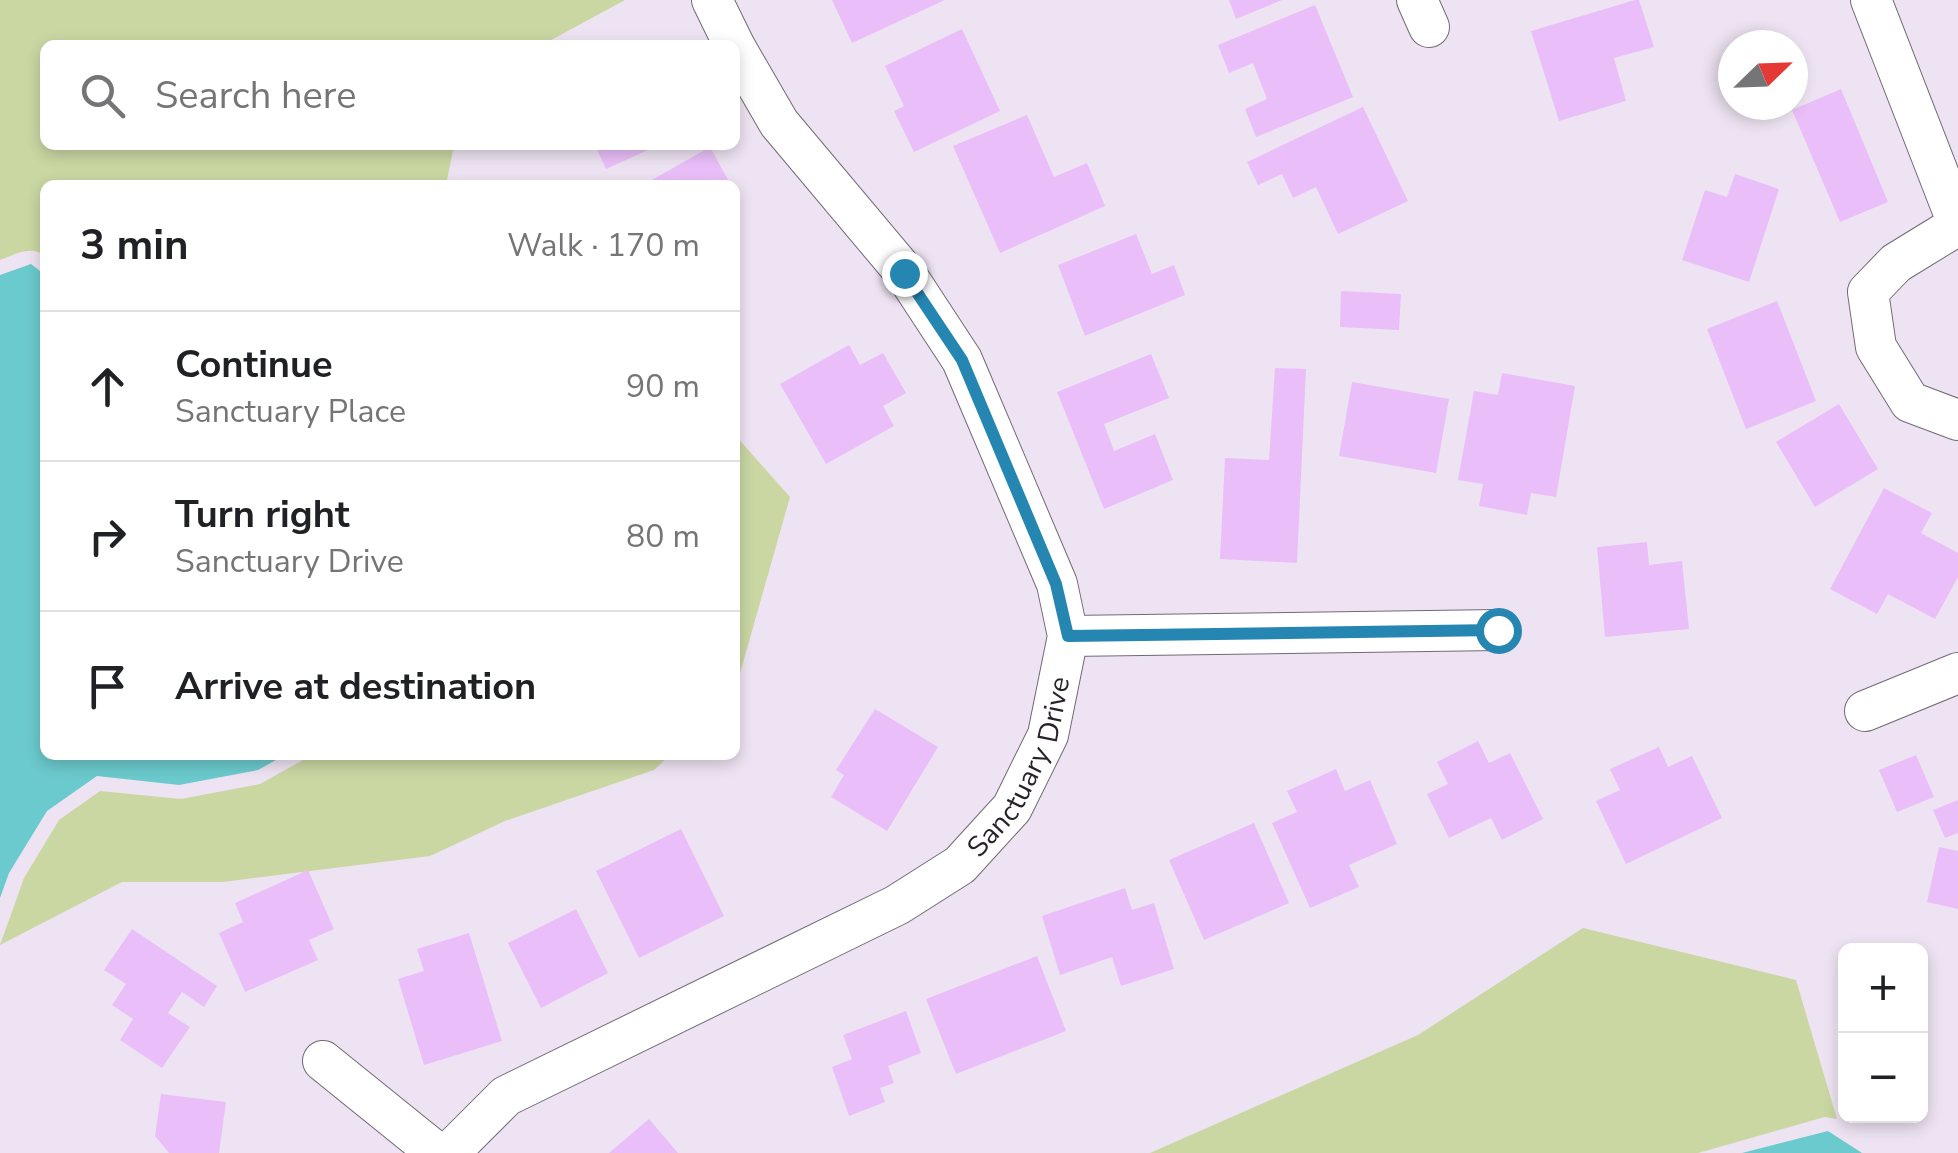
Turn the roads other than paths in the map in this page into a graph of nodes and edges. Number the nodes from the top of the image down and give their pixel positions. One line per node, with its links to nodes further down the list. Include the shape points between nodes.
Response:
1 (712, 0): 3 (street, Sanctuary Drive)
2 (1871, 0): 5 (street)
3 (731, 40)
4 (740, 56): 8 (street, Sanctuary Drive, via 779,123 904,273 962,360 1056,584)
5 (1958, 225): 6 (street, via 1896,262 1868,292 1876,347 1910,402)
6 (1958, 420)
7 (1498, 630): 8 (street)
8 (1068, 636): 13 (street, Sanctuary Drive, via 1048,735 1012,808 960,865 896,905 506,1096)
9 (1958, 673): 10 (street)
10 (1865, 712)
11 (323, 1060): 12 (street)
12 (438, 1153)
13 (449, 1153)

